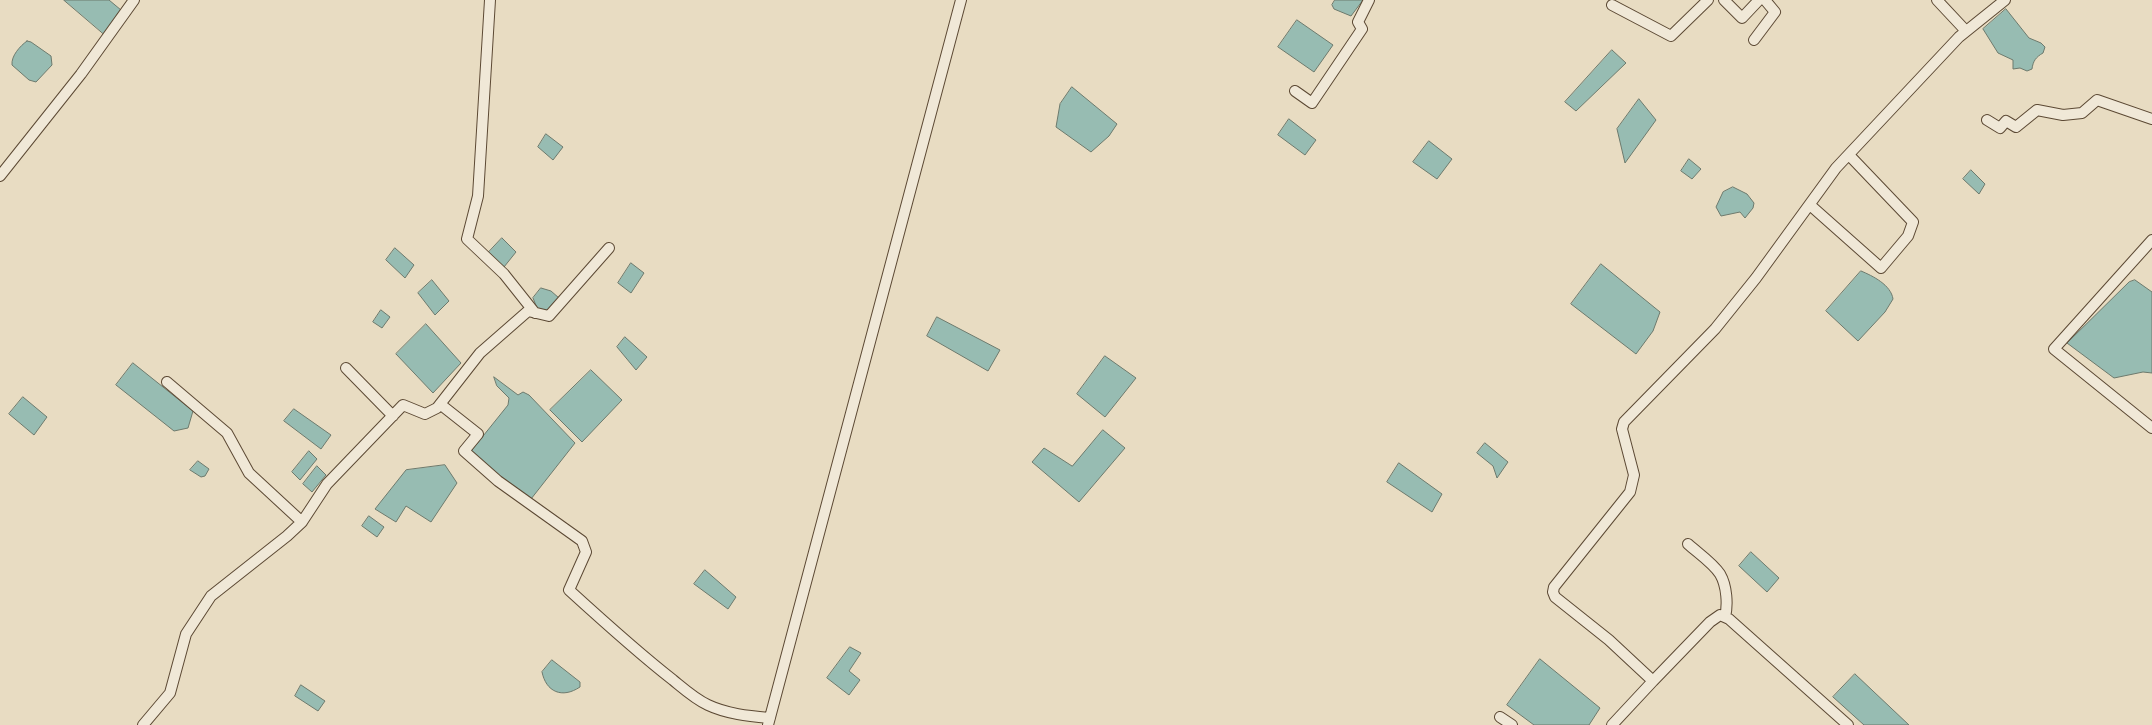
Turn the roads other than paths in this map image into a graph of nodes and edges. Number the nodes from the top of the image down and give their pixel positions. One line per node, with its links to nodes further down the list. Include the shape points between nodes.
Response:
1 (134, 0): 18 (street, via 81,74)
2 (490, 0): 22 (street, via 478,196 467,239 504,274)
3 (961, 0): 33 (street)
4 (1369, 0): 14 (street, via 1358,22 1362,28 1312,103)
5 (1708, 0): 11 (street, via 1672,36)
6 (1724, 0): 7 (street, via 1742,18)
7 (1759, 0)
8 (1765, 0): 13 (street, via 1775,12)
9 (1937, 0): 12 (street)
10 (2005, 0): 12 (street)
11 (1612, 4)
12 (1966, 31): 17 (street)
13 (1754, 40)
14 (1295, 91)
15 (2152, 119): 16 (street, via 2097,100 2082,113 2062,115 2037,110 2016,127 2006,121 2000,128)
16 (1987, 120)
17 (1849, 155): 19 (street, via 1836,168); 19 (street, via 1913,222 1908,236 1881,268)
18 (0, 176)
19 (1810, 205): 31 (street, via 1715,329 1624,422 1622,430 1634,475 1630,492 1554,587 1555,597 1609,640)
20 (2152, 240): 27 (street, via 2054,348)
21 (609, 248): 22 (street, via 549,316)
22 (535, 313): 25 (street, via 528,311 480,354)
23 (346, 368): 26 (street)
24 (167, 382): 28 (street, via 227,433 249,473)
25 (440, 404): 26 (street, via 425,414 403,405); 33 (street, via 478,434 464,451 498,481 582,541 586,552 569,590 650,662 696,697 720,709)
26 (393, 416): 28 (street, via 327,484)
27 (2152, 428)
28 (302, 522): 34 (street, via 211,596 186,634 170,693)
29 (1688, 544): 30 (street, via 1720,574 1727,607)
30 (1725, 617): 31 (street, via 1720,615 1710,622); 37 (street)
31 (1653, 681): 36 (street)
32 (1500, 717): 35 (street)
33 (769, 722)
34 (143, 725)
35 (1512, 725)
36 (1612, 725)
37 (1848, 725)

